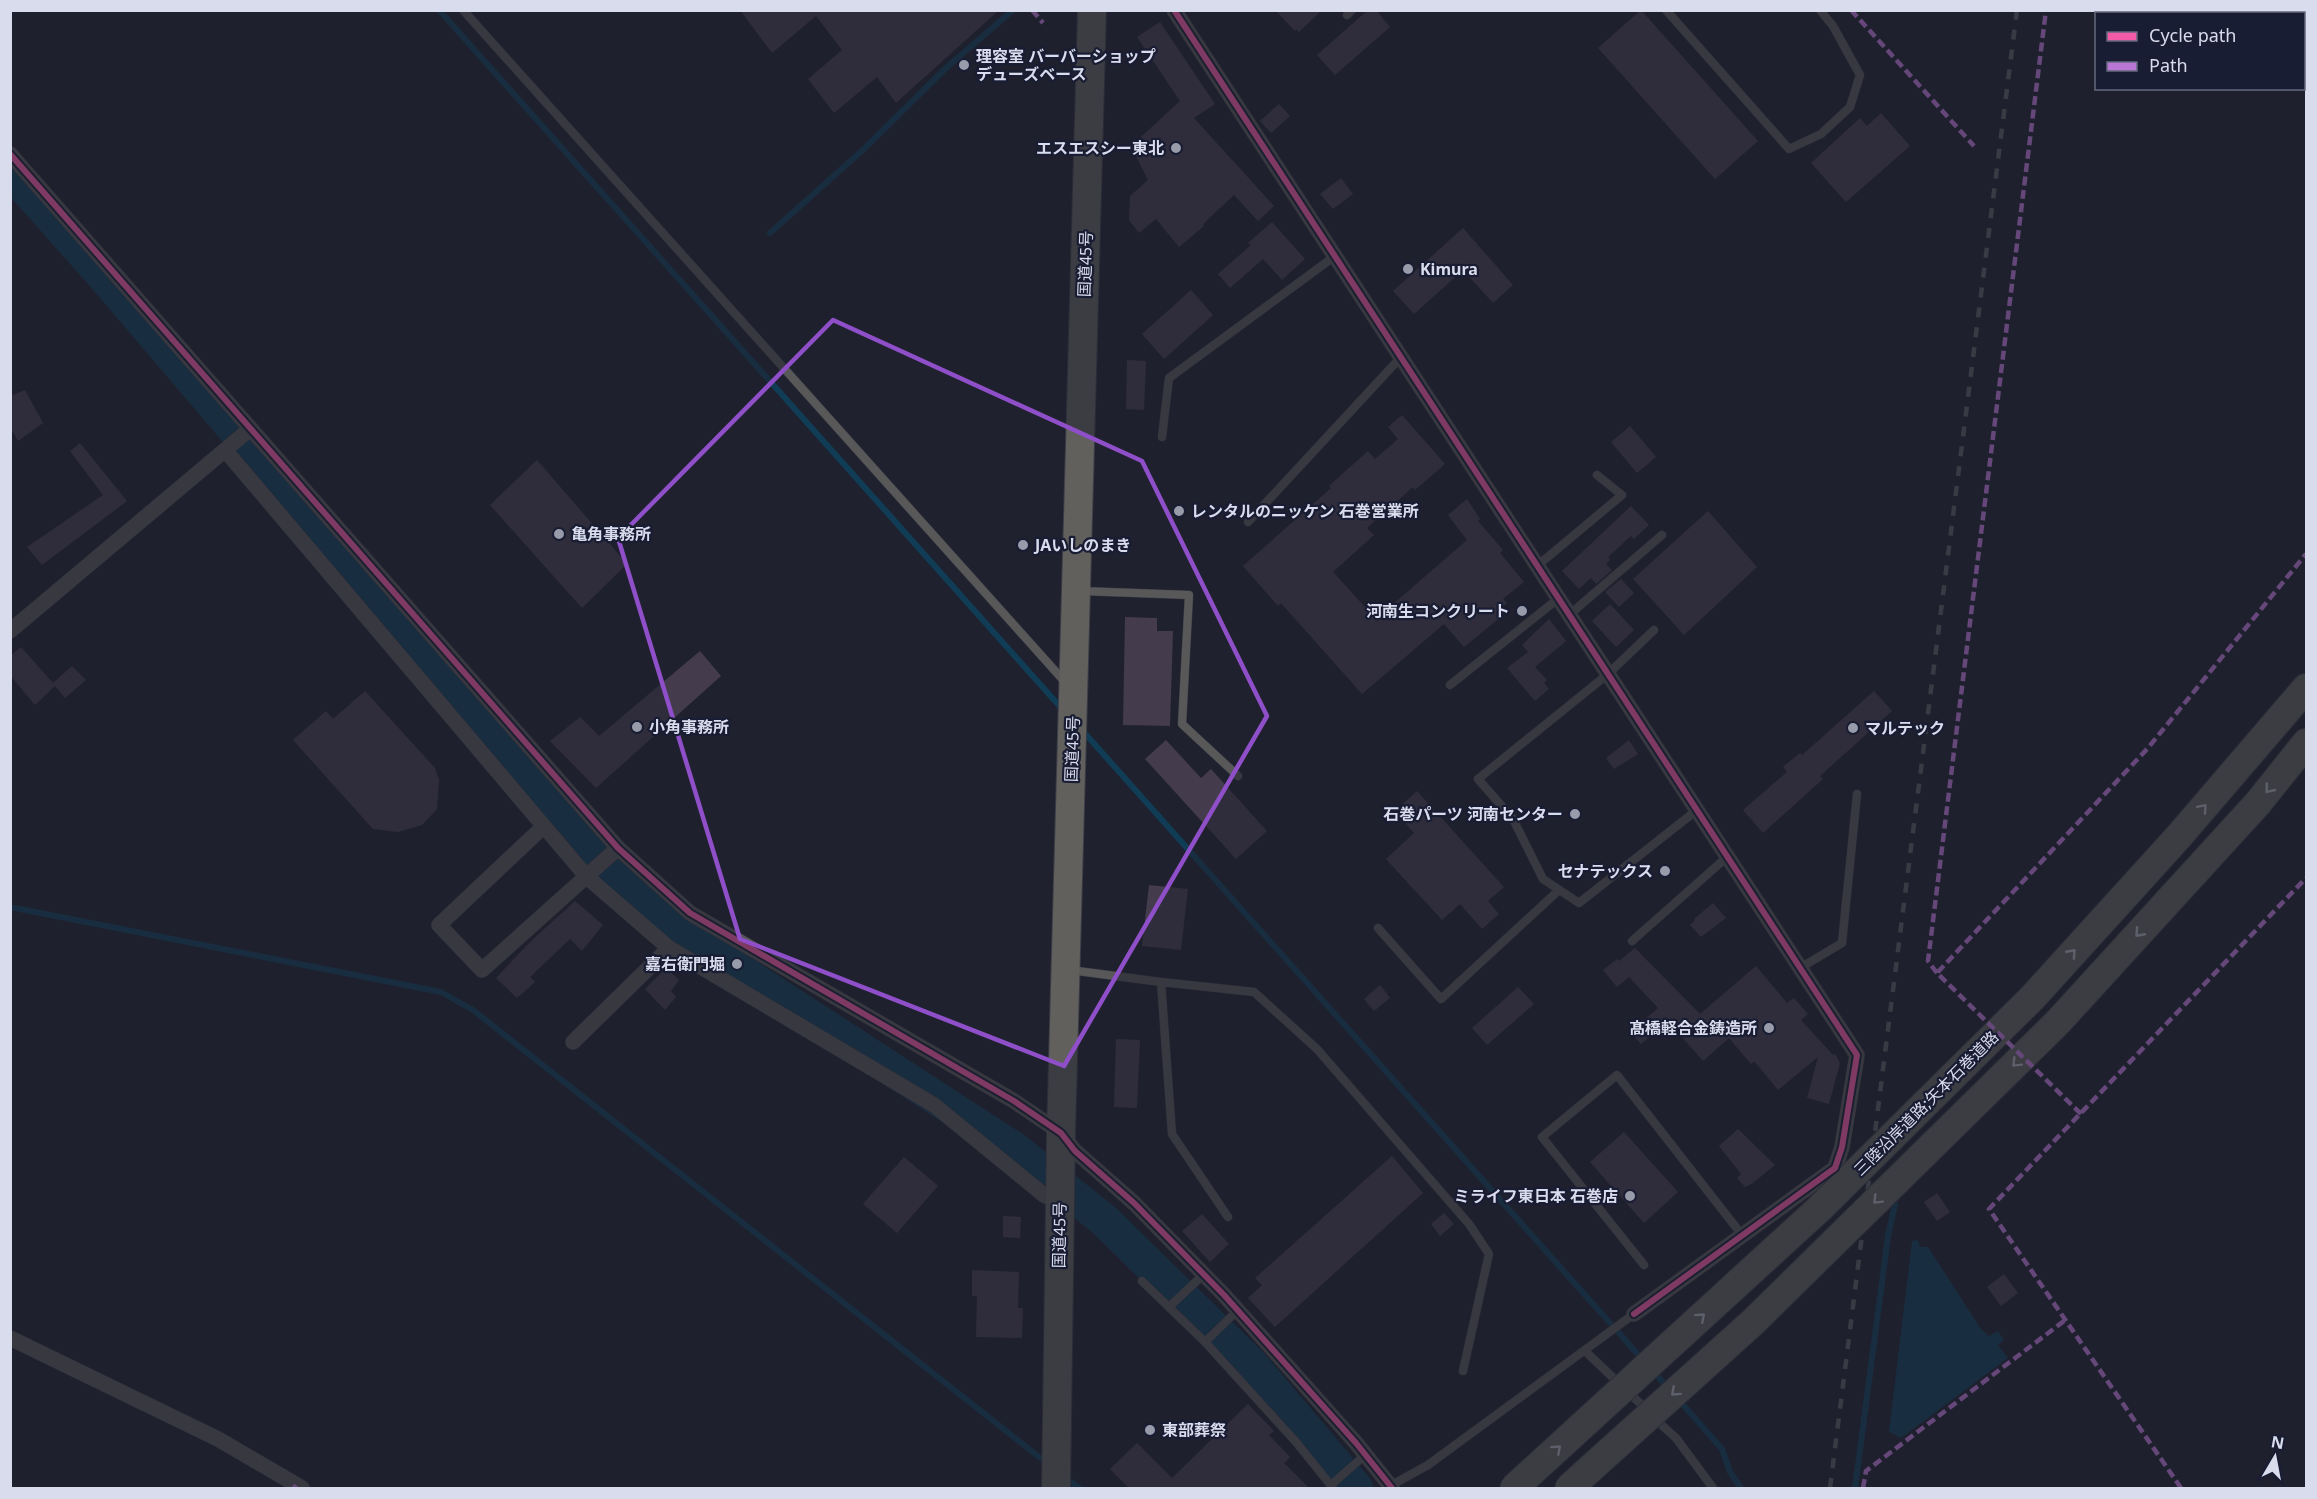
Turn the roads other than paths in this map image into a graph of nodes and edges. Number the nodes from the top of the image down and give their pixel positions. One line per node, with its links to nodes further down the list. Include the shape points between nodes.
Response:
1 (463, 10): 24 (lane)
2 (1092, 10): 16 (highway, 国道45号)
3 (1174, 10): 7 (street)
4 (1666, 10): 5 (lane, via 1789,149 1821,134 1850,107 1860,75)
5 (1820, 10)
6 (10, 154): 9 (street)
7 (1335, 256): 8 (street); 10 (lane, via 1169,378)
8 (1401, 357): 13 (lane); 15 (street)
9 (250, 429): 11 (street); 30 (street)
10 (1162, 437)
11 (228, 448): 20 (street); 29 (street)
12 (1598, 476): 15 (lane, via 1622,495)
13 (1248, 522)
14 (1662, 536): 18 (lane)
15 (1537, 566): 17 (street)
16 (1076, 591): 24 (highway, 国道45号); 26 (lane, via 1189,595 1182,724)
17 (1559, 598): 18 (street); 22 (lane)
18 (1569, 615): 21 (street)
19 (1654, 630): 21 (lane)
20 (10, 631)
21 (1608, 675): 28 (street); 33 (lane, via 1478,779 1513,819 1543,879)
22 (1450, 685)
23 (2307, 688): 60 (highway, 三陸沿岸道路;矢本石巻道路, one-way to 23, bridge, via 1820,1209 2033,996)
24 (1073, 698): 38 (highway, 国道45号)
25 (2307, 743): 61 (highway, 三陸沿岸道路;矢本石巻道路, one-way to 61, bridge, via 2258,803 2058,1022 1753,1322)
26 (1238, 776)
27 (1857, 794): 37 (lane, via 1842,943)
28 (1697, 810): 31 (street); 33 (lane, via 1579,903)
29 (543, 827): 32 (street); 32 (street, via 439,925 482,970)
30 (618, 848): 32 (street); 41 (street, via 690,913 1014,1101)
31 (1727, 857): 35 (lane); 37 (street)
32 (587, 877): 36 (street)
33 (1559, 890): 34 (lane, via 1441,999)
34 (1378, 928)
35 (1632, 941)
36 (669, 948): 40 (street); 42 (street, via 934,1105 1044,1195)
37 (1800, 968): 44 (street, via 1857,1055 1842,1147 1834,1168)
38 (1066, 970): 39 (lane); 41 (highway, 国道45号)
39 (1161, 982): 43 (lane, via 1172,1134); 54 (lane, via 1254,992 1317,1049 1468,1224 1489,1254)
40 (573, 1042)
41 (1061, 1134): 42 (highway, 国道45号); 46 (street)
42 (1060, 1203): 59 (highway, 国道45号)
43 (1228, 1217)
44 (1742, 1235): 45 (lane, via 1617,1075 1542,1137); 50 (street)
45 (1644, 1265)
46 (1203, 1275): 48 (lane); 49 (street)
47 (1142, 1281): 48 (lane)
48 (1169, 1307): 52 (lane)
49 (1237, 1311): 52 (lane); 55 (street)
50 (1634, 1314): 53 (lane)
51 (10, 1338): 58 (street, via 218,1439)
52 (1205, 1342): 56 (lane)
53 (1585, 1351): 57 (lane, via 1428,1465); 62 (lane, via 1676,1438)
54 (1463, 1371)
55 (1365, 1456): 56 (lane); 57 (street)
56 (1332, 1487)
57 (1391, 1487)
58 (302, 1488)
59 (1056, 1488)
60 (1514, 1488)
61 (1569, 1488)
62 (1713, 1488)

